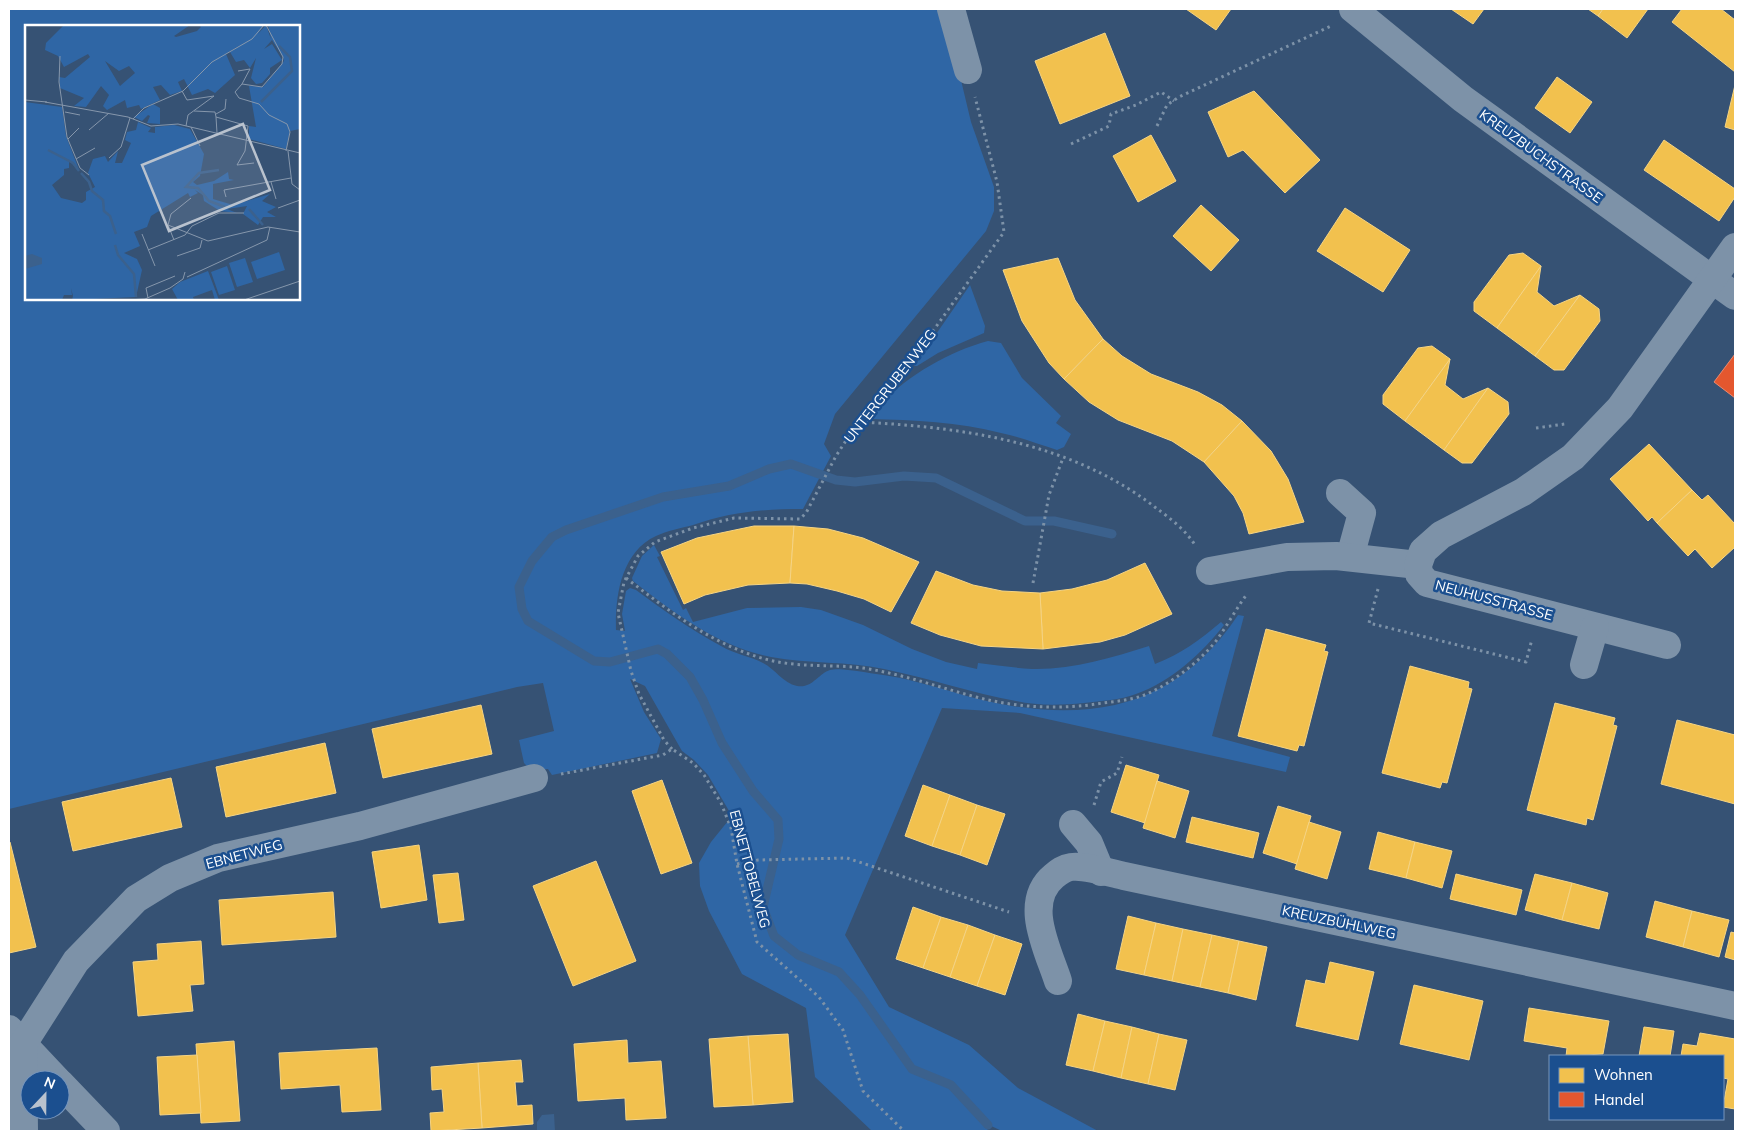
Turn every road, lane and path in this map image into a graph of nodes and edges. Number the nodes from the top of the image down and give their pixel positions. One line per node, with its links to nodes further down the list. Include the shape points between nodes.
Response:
1 (951, 9): 3 (street)
2 (1346, 16): 4 (path); 8 (street, KREUZBUCHSTRASSE)
3 (968, 70): 10 (path, UNTERGRUBENWEG, via 997,182 1004,232 902,374)
4 (1174, 101): 5 (path, via 1168,105); 6 (path, via 1161,92 1112,114 1109,126)
5 (1157, 126)
6 (1071, 144)
7 (1735, 246): 8 (street)
8 (1713, 281): 9 (street, KREUZBUCHSTRASSE); 16 (street, via 1620,408 1573,457 1523,492 1441,535 1423,551)
9 (1735, 296)
10 (858, 422): 13 (path, via 919,425 983,434); 18 (path, UNTERGRUBENWEG, via 800,519 734,518 693,528 655,542 638,556)
11 (1572, 425): 12 (path)
12 (1536, 428)
13 (1064, 458): 17 (path, via 1139,494 1194,544); 19 (path, via 1049,495)
14 (1340, 493): 15 (street, via 1362,513)
15 (1350, 558): 16 (street); 17 (street, via 1287,557)
16 (1418, 565): 22 (street, NEUHUSSTRASSE, via 1419,574 1427,583)
17 (1210, 571)
18 (626, 578): 21 (path, via 673,614 721,642 766,660 861,668 917,679 1000,702 1056,708 1131,699 1163,685 1207,651); 26 (path, UNTERGRUBENWEG, via 618,613 631,671 639,694)
19 (1033, 583)
20 (1378, 588): 23 (path, via 1368,622 1526,662)
21 (1249, 592)
22 (1596, 626): 24 (street, NEUHUSSTRASSE); 25 (street)
23 (1532, 636)
24 (1667, 645)
25 (1584, 665)
26 (672, 749): 28 (path, via 663,755 642,760); 30 (path, EBNETTOBELWEG, via 693,763 717,796 730,828)
27 (1122, 756): 29 (path, via 1117,773 1101,782)
28 (534, 778): 35 (street, EBNETWEG, via 360,826 218,858 170,878 136,899 76,961)
29 (1083, 818): 31 (street)
30 (737, 864): 32 (path, via 758,860 847,858); 41 (path, EBNETTOBELWEG, via 757,942 819,997 843,1030 862,1091)
31 (1101, 872): 33 (street, KREUZBÜHLWEG, via 1072,867 1062,870 1044,890 1038,906 1040,924); 34 (street, KREUZBÜHLWEG)
32 (1017, 914)
33 (1058, 980)
34 (1735, 1006)
35 (16, 1036): 36 (street); 37 (street)
36 (48, 1070)
37 (17, 1074): 39 (street)
38 (70, 1093): 40 (street)
39 (24, 1131)
40 (106, 1131)
41 (904, 1131)

